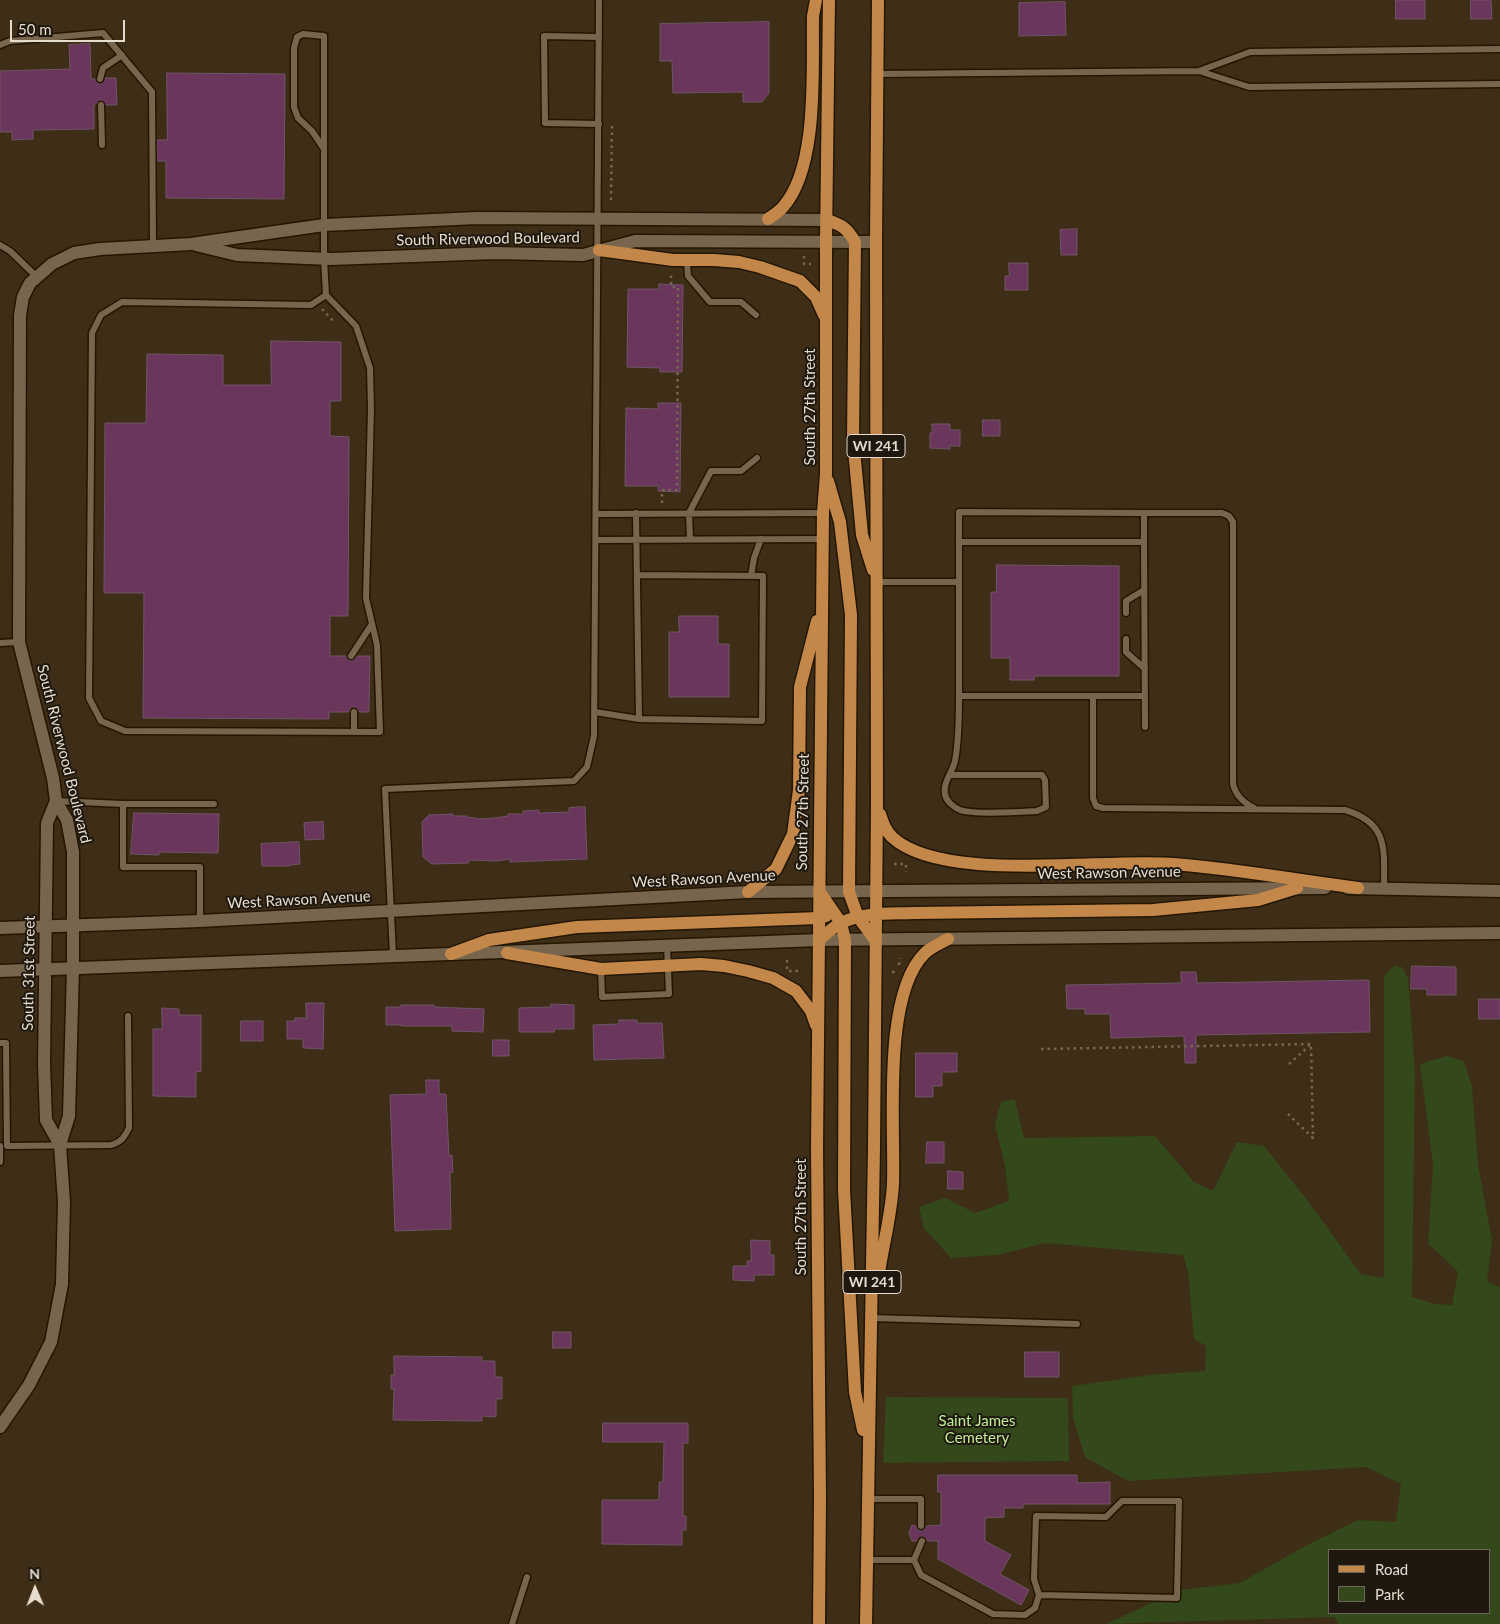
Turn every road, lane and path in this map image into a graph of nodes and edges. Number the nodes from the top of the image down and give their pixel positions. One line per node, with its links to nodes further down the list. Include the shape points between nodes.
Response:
1 (599, 0): 5 (lane)
2 (816, 0): 20 (main road, via 811,121 804,164 783,207)
3 (829, 0): 21 (main road, South 27th Street / WI 241)
4 (878, 0): 10 (main road, WI 241)
5 (599, 37): 14 (lane); 14 (lane, via 544,36 545,123)
6 (0, 45): 8 (lane, via 10,41 103,33)
7 (1500, 49): 9 (lane, via 1250,52)
8 (122, 55): 11 (lane, via 103,68); 28 (lane, via 152,92)
9 (1200, 71): 10 (lane); 12 (lane, via 1249,88)
10 (878, 74): 25 (main road, WI 241)
11 (100, 79)
12 (1500, 84)
13 (101, 105): 16 (lane)
14 (599, 124): 19 (lane)
15 (612, 124): 18 (path)
16 (102, 145)
17 (324, 149): 17 (lane, via 324,36 303,34 297,37 294,48 294,107 298,118); 22 (lane)
18 (611, 200)
19 (599, 218): 20 (street, South Riverwood Boulevard); 22 (street, South Riverwood Boulevard, via 477,218); 29 (lane)
20 (768, 219): 21 (street, South Riverwood Boulevard)
21 (827, 220): 23 (main road, South 27th Street / WI 241); 24 (main road, via 849,232)
22 (324, 225): 26 (street, South Riverwood Boulevard); 31 (lane)
23 (826, 242): 24 (street, South Riverwood Boulevard); 29 (street, South Riverwood Boulevard, via 635,241); 38 (main road, South 27th Street / WI 241)
24 (855, 242): 25 (street, South Riverwood Boulevard); 56 (main road, via 852,439 862,535)
25 (876, 242): 56 (main road, WI 241)
26 (191, 244): 28 (street, South Riverwood Boulevard); 31 (street, South Riverwood Boulevard, via 237,254)
27 (0, 245): 35 (lane)
28 (153, 246): 35 (street, South Riverwood Boulevard, via 74,253 52,264)
29 (599, 250): 31 (street, South Riverwood Boulevard, via 583,255 495,253); 32 (main road); 45 (lane)
30 (804, 256): 33 (path, via 804,264)
31 (324, 259): 36 (lane)
32 (688, 261): 37 (lane, via 688,276 710,302 741,302); 38 (main road, via 739,262 800,281 816,297)
33 (812, 264)
34 (671, 271): 46 (path, via 671,287 678,287 677,490 662,490)
35 (37, 277): 63 (street, South Riverwood Boulevard, via 23,297 20,315)
36 (326, 296): 61 (lane, via 356,326 370,368 366,598); 74 (lane, via 311,305 122,302 101,315 92,332 89,698 101,721 125,731)
37 (756, 315)
38 (827, 320): 40 (main road, South 27th Street / WI 241)
39 (757, 458): 43 (lane, via 741,471 710,471)
40 (826, 474): 44 (main road, South 27th Street / WI 241); 90 (main road, via 840,522 851,615)
41 (1144, 512): 52 (lane, via 958,512); 53 (lane); 80 (lane, via 1222,513 1230,516 1233,784 1235,793)
42 (636, 513): 45 (lane); 46 (lane); 51 (lane)
43 (689, 513): 44 (lane); 46 (lane); 47 (lane)
44 (823, 513): 49 (main road, South 27th Street / WI 241)
45 (596, 514): 50 (lane)
46 (662, 514)
47 (690, 539): 48 (lane); 51 (lane)
48 (761, 539): 49 (lane); 55 (lane)
49 (822, 539): 59 (main road, South 27th Street / WI 241)
50 (596, 540): 51 (lane); 71 (lane)
51 (638, 540): 54 (lane)
52 (959, 542): 53 (lane); 57 (lane)
53 (1144, 542): 58 (lane)
54 (637, 575): 55 (lane); 72 (lane)
55 (751, 576): 72 (lane, via 763,576 762,721)
56 (876, 582): 57 (lane); 79 (main road, WI 241)
57 (959, 582): 67 (lane)
58 (1144, 590): 60 (lane, via 1126,601); 66 (lane)
59 (822, 602): 86 (main road, South 27th Street / WI 241); 89 (main road, via 800,687 799,790 793,834 776,869)
60 (1126, 613)
61 (372, 624): 65 (lane); 74 (lane, via 379,667 380,732)
62 (1126, 639): 66 (lane, via 1126,652)
63 (19, 642): 64 (lane); 76 (street, South Riverwood Boulevard)
64 (0, 643)
65 (351, 656)
66 (1145, 669): 69 (lane)
67 (959, 696): 68 (lane); 75 (lane, via 959,727)
68 (1093, 696): 69 (lane); 80 (lane, via 1093,798 1096,806)
69 (1145, 696): 73 (lane)
70 (354, 712): 74 (lane)
71 (594, 712): 72 (lane); 92 (lane, via 594,736 587,767 574,781 385,789)
72 (639, 719)
73 (1145, 727)
74 (354, 732)
75 (950, 775): 75 (lane, via 945,782 945,796 955,808 969,812 1037,812 1046,807 1042,775)
76 (56, 801): 77 (lane); 98 (street, South 31st Street, via 47,823); 99 (street, South Riverwood Boulevard, via 67,820 73,852)
77 (123, 804): 78 (lane); 97 (lane, via 123,866 200,867)
78 (214, 804)
79 (877, 804): 84 (main road, via 884,827 892,837 930,856 951,861 986,865 1173,864); 87 (main road, WI 241)
80 (1256, 810): 85 (lane, via 1345,810 1360,815 1380,836 1384,849)
81 (894, 864): 82 (path, via 906,864)
82 (906, 872)
83 (1297, 888): 84 (street, West Rawson Avenue); 87 (street, West Rawson Avenue); 93 (main road, via 1258,900 1153,910)
84 (1358, 888): 85 (street, West Rawson Avenue)
85 (1384, 888): 88 (street, West Rawson Avenue)
86 (819, 891): 89 (street, West Rawson Avenue); 90 (street, West Rawson Avenue); 94 (main road, South 27th Street / WI 241); 95 (main road)
87 (875, 891): 90 (street, West Rawson Avenue); 91 (main road); 93 (main road, WI 241)
88 (1500, 891)
89 (748, 892): 92 (street, West Rawson Avenue)
90 (849, 892): 91 (main road)
91 (852, 905): 95 (main road); 96 (main road)
92 (390, 911): 97 (street, West Rawson Avenue); 109 (lane)
93 (875, 915): 96 (main road); 105 (main road, WI 241)
94 (819, 918): 95 (main road); 103 (main road, South 27th Street / WI 241); 108 (main road, via 577,927 489,940)
95 (838, 918): 96 (main road); 103 (main road); 104 (main road)
96 (858, 918): 105 (main road)
97 (200, 921): 99 (street, West Rawson Avenue)
98 (46, 926): 99 (street, West Rawson Avenue); 100 (street, West Rawson Avenue); 113 (street, South 31st Street)
99 (73, 926): 112 (street, South 31st Street)
100 (0, 928)
101 (1500, 934): 102 (street)
102 (948, 939): 105 (street); 129 (main road, via 926,952 918,962 901,1004 895,1038 893,1185)
103 (819, 940): 104 (street); 106 (street); 120 (main road, South 27th Street / WI 241)
104 (844, 940): 105 (street); 132 (main road, via 844,1190 855,1392)
105 (875, 940): 129 (main road, WI 241)
106 (667, 946): 107 (street); 111 (lane)
107 (507, 953): 108 (street); 114 (main road)
108 (451, 954): 109 (street)
109 (392, 956): 112 (street)
110 (787, 960): 116 (path, via 787,971)
111 (668, 966): 114 (main road); 114 (lane, via 669,994 602,997); 120 (main road, via 724,966 773,978 796,991 811,1011)
112 (73, 968): 113 (street); 126 (street, South 31st Street, via 69,1116)
113 (45, 969): 115 (street); 126 (street, South 31st Street, via 46,1120)
114 (601, 969)
115 (0, 971)
116 (800, 971)
117 (892, 972): 118 (path)
118 (897, 972)
119 (128, 1016): 126 (lane, via 129,1128 124,1138 111,1145)
120 (818, 1030): 141 (main road, South 27th Street / WI 241)
121 (0, 1043): 127 (lane, via 6,1043)
122 (1311, 1044): 123 (path); 124 (path); 125 (path, via 1312,1138)
123 (1041, 1049)
124 (1289, 1064)
125 (1288, 1114)
126 (60, 1145): 127 (lane); 131 (street, South 31st Street, via 64,1202 62,1284 51,1342 29,1385)
127 (2, 1146): 128 (lane)
128 (0, 1162)
129 (872, 1318): 130 (lane); 132 (main road, WI 241)
130 (1077, 1324)
131 (0, 1426)
132 (868, 1452): 133 (main road, WI 241)
133 (868, 1499): 134 (lane, via 921,1499); 136 (main road, WI 241)
134 (921, 1526)
135 (922, 1541): 137 (lane)
136 (867, 1560): 137 (lane); 142 (main road, WI 241)
137 (914, 1560): 139 (lane, via 921,1575 993,1614 1025,1615 1035,1608)
138 (527, 1577): 140 (lane)
139 (1039, 1595): 139 (lane, via 1034,1579 1036,1516 1106,1517 1122,1501 1179,1501 1177,1598)
140 (512, 1624)
141 (819, 1624)
142 (866, 1624)

